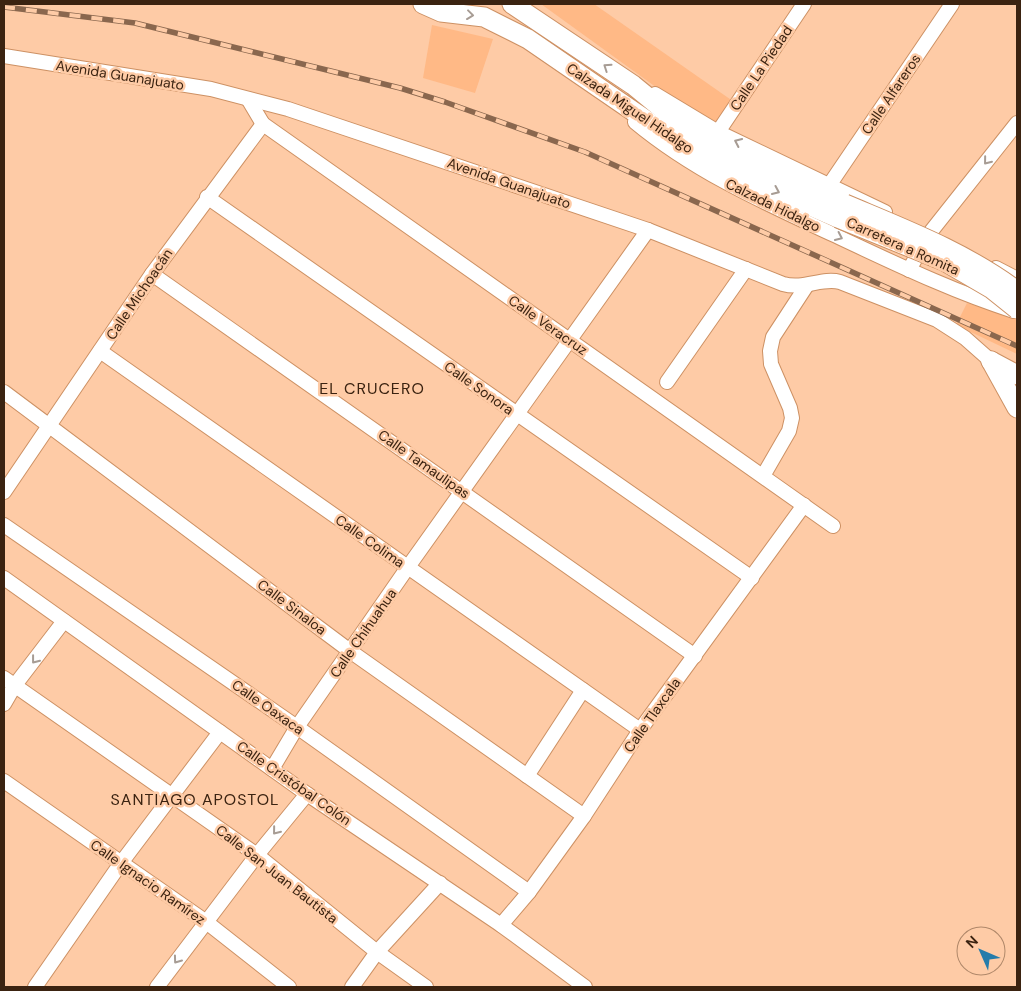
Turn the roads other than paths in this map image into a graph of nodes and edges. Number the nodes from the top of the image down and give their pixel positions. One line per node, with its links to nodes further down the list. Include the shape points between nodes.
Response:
1 (423, 4): 5 (main road, Calzada Miguel Hidalgo)
2 (512, 4): 8 (main road, Calzada Miguel Hidalgo, one-way to 2)
3 (804, 4): 12 (street, Calle La Piedad)
4 (952, 4): 13 (street, Calle Alfareros)
5 (447, 8): 7 (main road, Calzada Miguel Hidalgo, one-way to 7, via 484,17 528,40)
6 (4, 56): 9 (street, Avenida Guanajuato, via 211,89)
7 (576, 73): 15 (main road, Calzada Miguel Hidalgo, one-way to 15, via 717,165); 20 (street, Calzada Hidalgo, one-way to 20, via 683,158 743,192)
8 (633, 85): 12 (street, Calzada Miguel Hidalgo, via 652,92); 15 (main road, Calzada Miguel Hidalgo, via 688,130)
9 (248, 99): 11 (street); 16 (street, Avenida Guanajuato, via 288,109)
10 (1017, 123): 17 (street, one-way to 17)
11 (263, 124): 14 (street, Calle Michoacán); 27 (street, Calle Veracruz)
12 (718, 132): 13 (street, Calzada Miguel Hidalgo, one-way to 12)
13 (830, 184): 17 (street, Calzada Miguel Hidalgo)
14 (207, 197): 21 (street, Calle Michoacán); 34 (street, Calle Sonora)
15 (841, 211): 24 (main road, Carretera a Romita, bridge, via 949,249); 26 (main road, Carretera a Romita, bridge, via 944,261 992,288)
16 (648, 230): 19 (street, Avenida Guanajuato); 27 (street, Calle Chihuahua)
17 (929, 234): 18 (street, Calzada Miguel Hidalgo); 20 (street)
18 (994, 267): 22 (street, Calzada Miguel Hidalgo); 25 (street)
19 (746, 269): 23 (street, Avenida Guanajuato, via 783,284); 31 (street)
20 (909, 270): 25 (street, Calzada Hidalgo)
21 (152, 274): 28 (street, Calle Michoacán); 37 (street, Calle Tamaulipas)
22 (1017, 278)
23 (807, 285): 29 (street, Avenida Guanajuato, via 833,280 936,320 965,338); 36 (street, via 773,337 771,364 792,418 789,431)
24 (1017, 291)
25 (973, 298): 26 (street, Calzada Hidalgo)
26 (1017, 310)
27 (570, 341): 34 (street, Calle Chihuahua); 36 (street, Calle Veracruz)
28 (100, 351): 35 (street, Calle Michoacán); 42 (street, Calle Colima)
29 (991, 361): 30 (main road); 33 (main road)
30 (1017, 375)
31 (667, 382)
32 (4, 392): 35 (street, Calle Sinaloa)
33 (1017, 408)
34 (516, 414): 37 (street, Calle Chihuahua); 44 (street, Calle Sonora)
35 (50, 425): 38 (street, Calle Michoacán); 46 (street, Calle Sinaloa)
36 (763, 476): 39 (street, Calle Veracruz)
37 (462, 491): 42 (street, Calle Chihuahua); 47 (street, Calle Tamaulipas)
38 (4, 492)
39 (804, 505): 41 (street, Calle Veracruz); 44 (street, Calle Tlaxcala)
40 (4, 525): 51 (street, Calle Oaxaca)
41 (833, 526)
42 (408, 567): 46 (street, Calle Chihuahua); 49 (street, Calle Colima)
43 (4, 578): 45 (street, Calle Cristóbal Colón)
44 (752, 578): 47 (street, Calle Tlaxcala)
45 (64, 621): 48 (street, one-way to 48); 53 (street, Calle Cristóbal Colón)
46 (350, 651): 51 (street, Calle Chihuahua); 55 (street, Calle Sinaloa)
47 (695, 656): 52 (street, Calle Tlaxcala)
48 (9, 682): 50 (street); 58 (street, Calle San Juan Bautista)
49 (583, 690): 52 (street, Calle Colima); 55 (street)
50 (4, 704)
51 (297, 727): 54 (street, Calle Chihuahua); 63 (street, Calle Oaxaca)
52 (640, 730): 59 (street, Calle Tlaxcala)
53 (220, 732): 54 (street, Calle Cristóbal Colón); 58 (street)
54 (272, 769): 57 (street, Calle Cristóbal Colón)
55 (528, 776): 59 (street, Calle Sinaloa)
56 (4, 781): 61 (street, Calle Ignacio Ramírez)
57 (307, 794): 60 (street, one-way to 60); 62 (street, Calle Cristóbal Colón)
58 (172, 796): 60 (street, Calle San Juan Bautista); 61 (street)
59 (584, 816): 63 (street, Calle Tlaxcala)
60 (257, 855): 64 (street); 66 (street, Calle San Juan Bautista)
61 (121, 863): 64 (street, Calle Ignacio Ramírez); 67 (street)
62 (440, 882): 65 (street, Calle Cristóbal Colón); 66 (street)
63 (529, 892): 65 (street, Calle Tlaxcala)
64 (205, 921): 68 (street, one-way to 68); 69 (street, Calle Ignacio Ramírez)
65 (500, 925): 72 (street, Calle Cristóbal Colón)
66 (377, 952): 70 (street); 71 (street, Calle San Juan Bautista)
67 (35, 987)
68 (157, 987)
69 (289, 987)
70 (352, 987)
71 (426, 987)
72 (585, 987)

